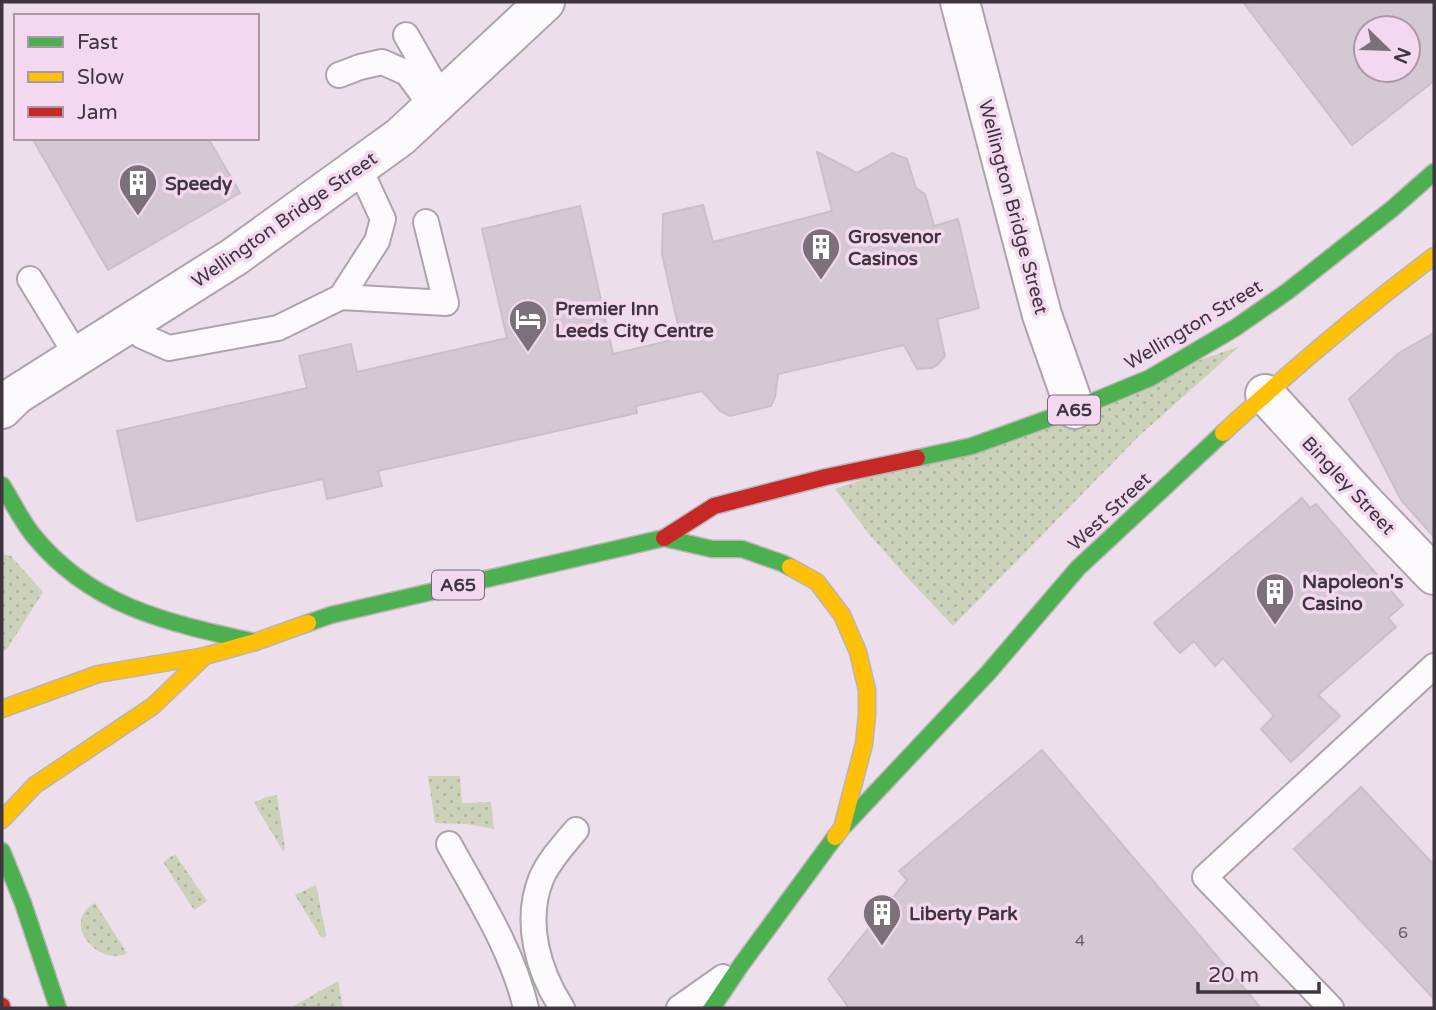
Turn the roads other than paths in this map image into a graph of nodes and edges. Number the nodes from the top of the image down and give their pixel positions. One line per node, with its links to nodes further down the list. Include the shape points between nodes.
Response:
1 (545, 2): 5 (street, Wellington Bridge Street)
2 (960, 2): 16 (street, Wellington Bridge Street, via 1042,315)
3 (407, 35): 5 (lane)
4 (340, 75): 5 (lane, via 382,62 407,73)
5 (437, 103): 6 (street, Wellington Bridge Street)
6 (359, 167): 11 (lane, via 383,219 376,240); 12 (street, Wellington Bridge Street, via 234,257)
7 (1434, 172): 16 (main road, Wellington Street / A65, via 1288,291 1235,328 1150,378)
8 (426, 222): 11 (lane, via 446,303)
9 (1434, 256): 14 (main road, West Street / A65)
10 (30, 279): 13 (lane)
11 (341, 297): 12 (lane, via 278,328 169,348)
12 (127, 324): 13 (street, Wellington Bridge Street)
13 (77, 356): 15 (street, Wellington Bridge Street)
14 (1265, 394): 19 (street, Bingley Street); 25 (main road, West Street / A65, via 1078,568 983,678)
15 (2, 409)
16 (1075, 410): 18 (main road, Wellington Street / A65, via 972,446 714,506)
17 (2, 485): 20 (main road, via 32,533 77,578 129,607 191,628)
18 (663, 538): 20 (main road, A65, via 331,615); 25 (main road, A65, via 712,549 742,549 782,563 817,582 842,615 867,690 864,744)
19 (1434, 575)
20 (255, 642): 21 (main road, A65)
21 (205, 656): 23 (main road, A65, via 98,674); 24 (main road, A65, via 153,706 35,785)
22 (1434, 666): 35 (lane, via 1205,877)
23 (2, 709)
24 (2, 821)
25 (842, 828): 29 (main road, A65)
26 (576, 830): 32 (lane, via 541,878 532,914 540,966)
27 (449, 844): 31 (lane, via 511,960)
28 (2, 851): 30 (main road)
29 (741, 965): 33 (lane); 34 (main road, A65)
30 (58, 1008)
31 (526, 1008)
32 (562, 1008)
33 (679, 1008)
34 (712, 1008)
35 (1331, 1008)

